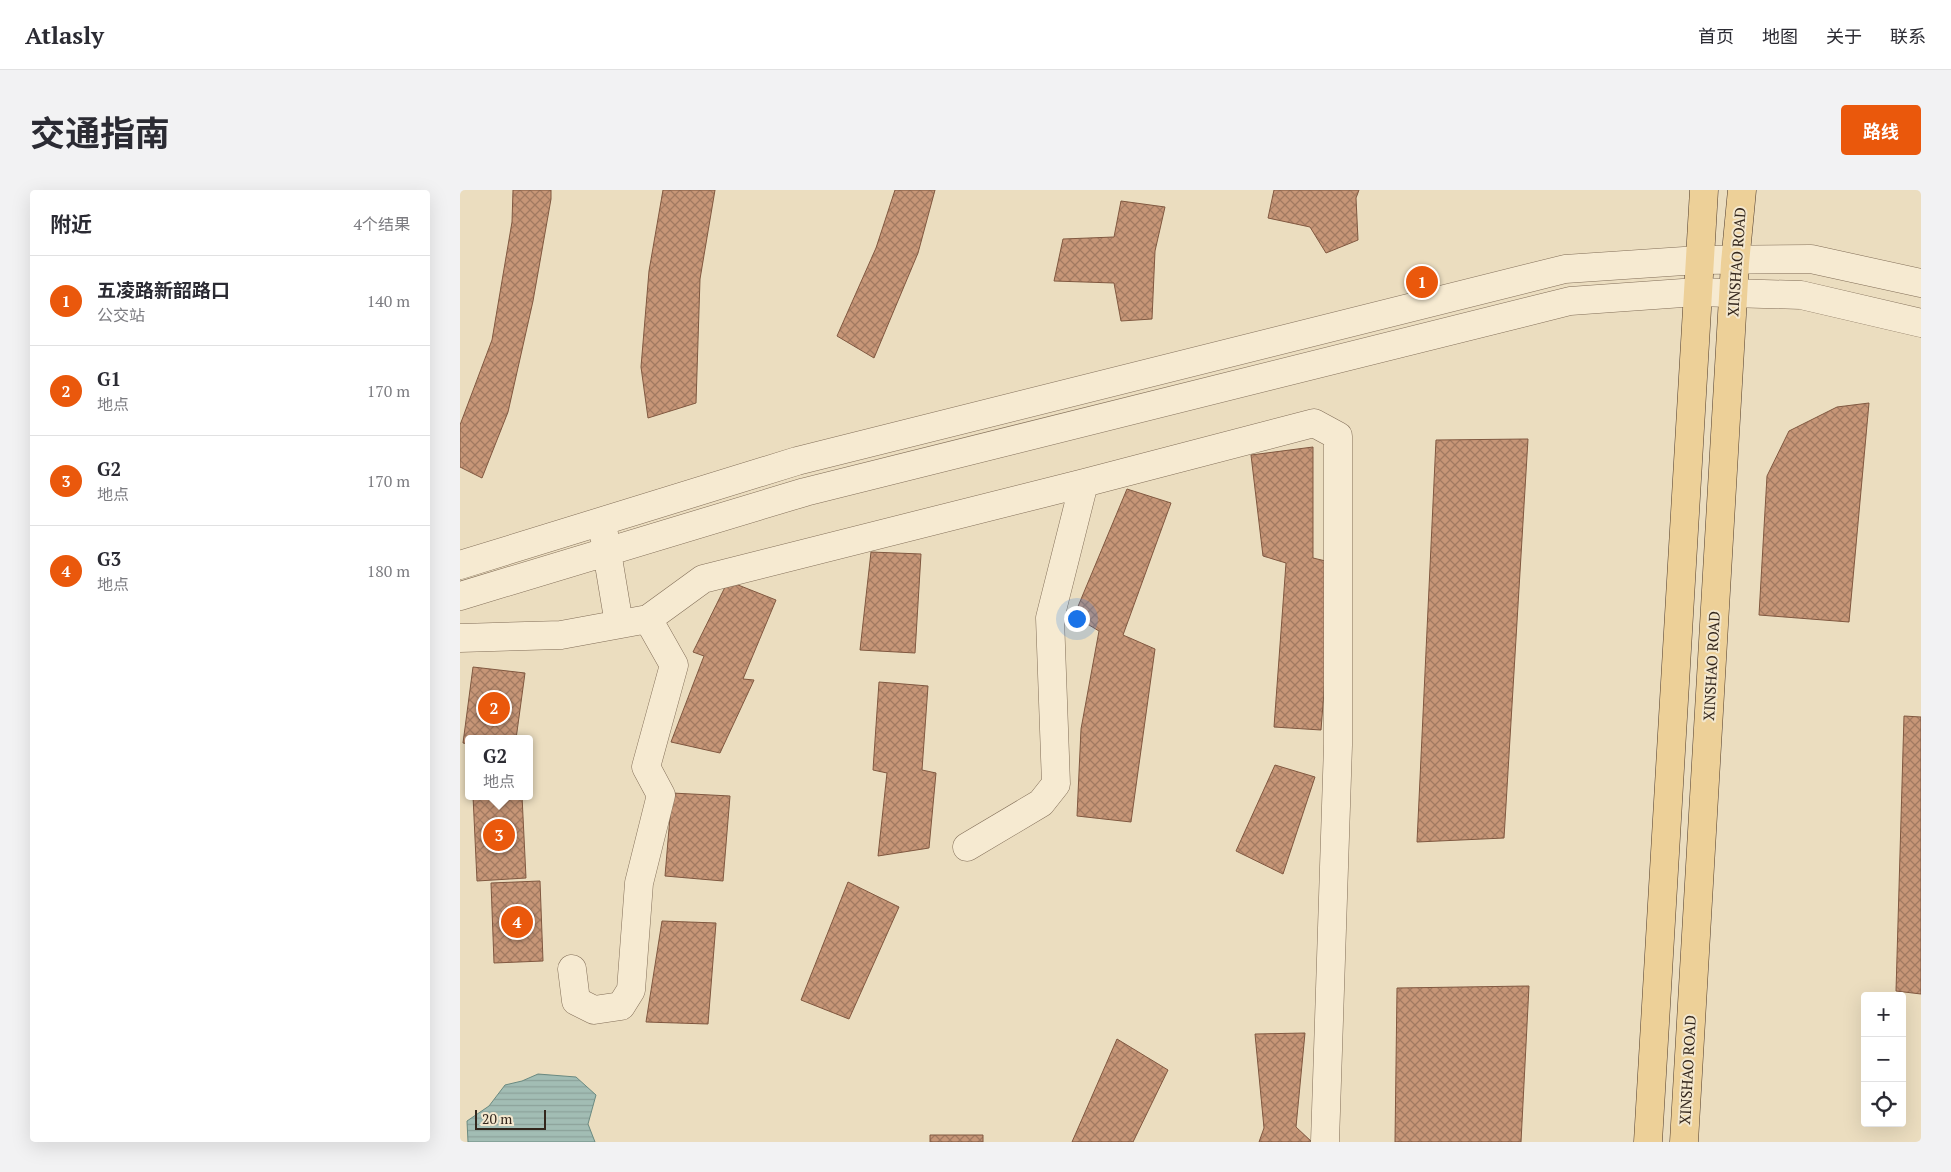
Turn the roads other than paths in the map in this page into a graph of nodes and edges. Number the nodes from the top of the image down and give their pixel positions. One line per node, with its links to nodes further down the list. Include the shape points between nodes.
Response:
1 (1704, 190): 3 (main road)
2 (1742, 190): 4 (main road, XINSHAO ROAD)
3 (1699, 260): 4 (street); 6 (main road); 10 (street, via 1565,269 797,461)
4 (1736, 260): 5 (street, via 1811,259); 7 (main road, XINSHAO ROAD)
5 (1921, 283)
6 (1697, 292): 7 (street); 11 (street, via 1570,301 805,492); 20 (main road)
7 (1734, 293): 8 (street, via 1801,295); 21 (main road, XINSHAO ROAD)
8 (1921, 323)
9 (1084, 483): 14 (street, via 703,579); 17 (street, via 1050,618 1056,784 1041,803); 19 (street, via 1314,422 1338,436 1338,745)
10 (602, 522): 11 (street); 12 (street)
11 (608, 551): 13 (street); 15 (street)
12 (460, 565)
13 (460, 596)
14 (648, 619): 15 (street); 18 (street, via 674,665 646,767 661,794 639,883 631,990 621,1006 594,1010 576,1001)
15 (619, 624): 16 (street, via 562,634)
16 (460, 638)
17 (967, 847)
18 (572, 968)
19 (1325, 1142)
20 (1648, 1142)
21 (1684, 1142)

